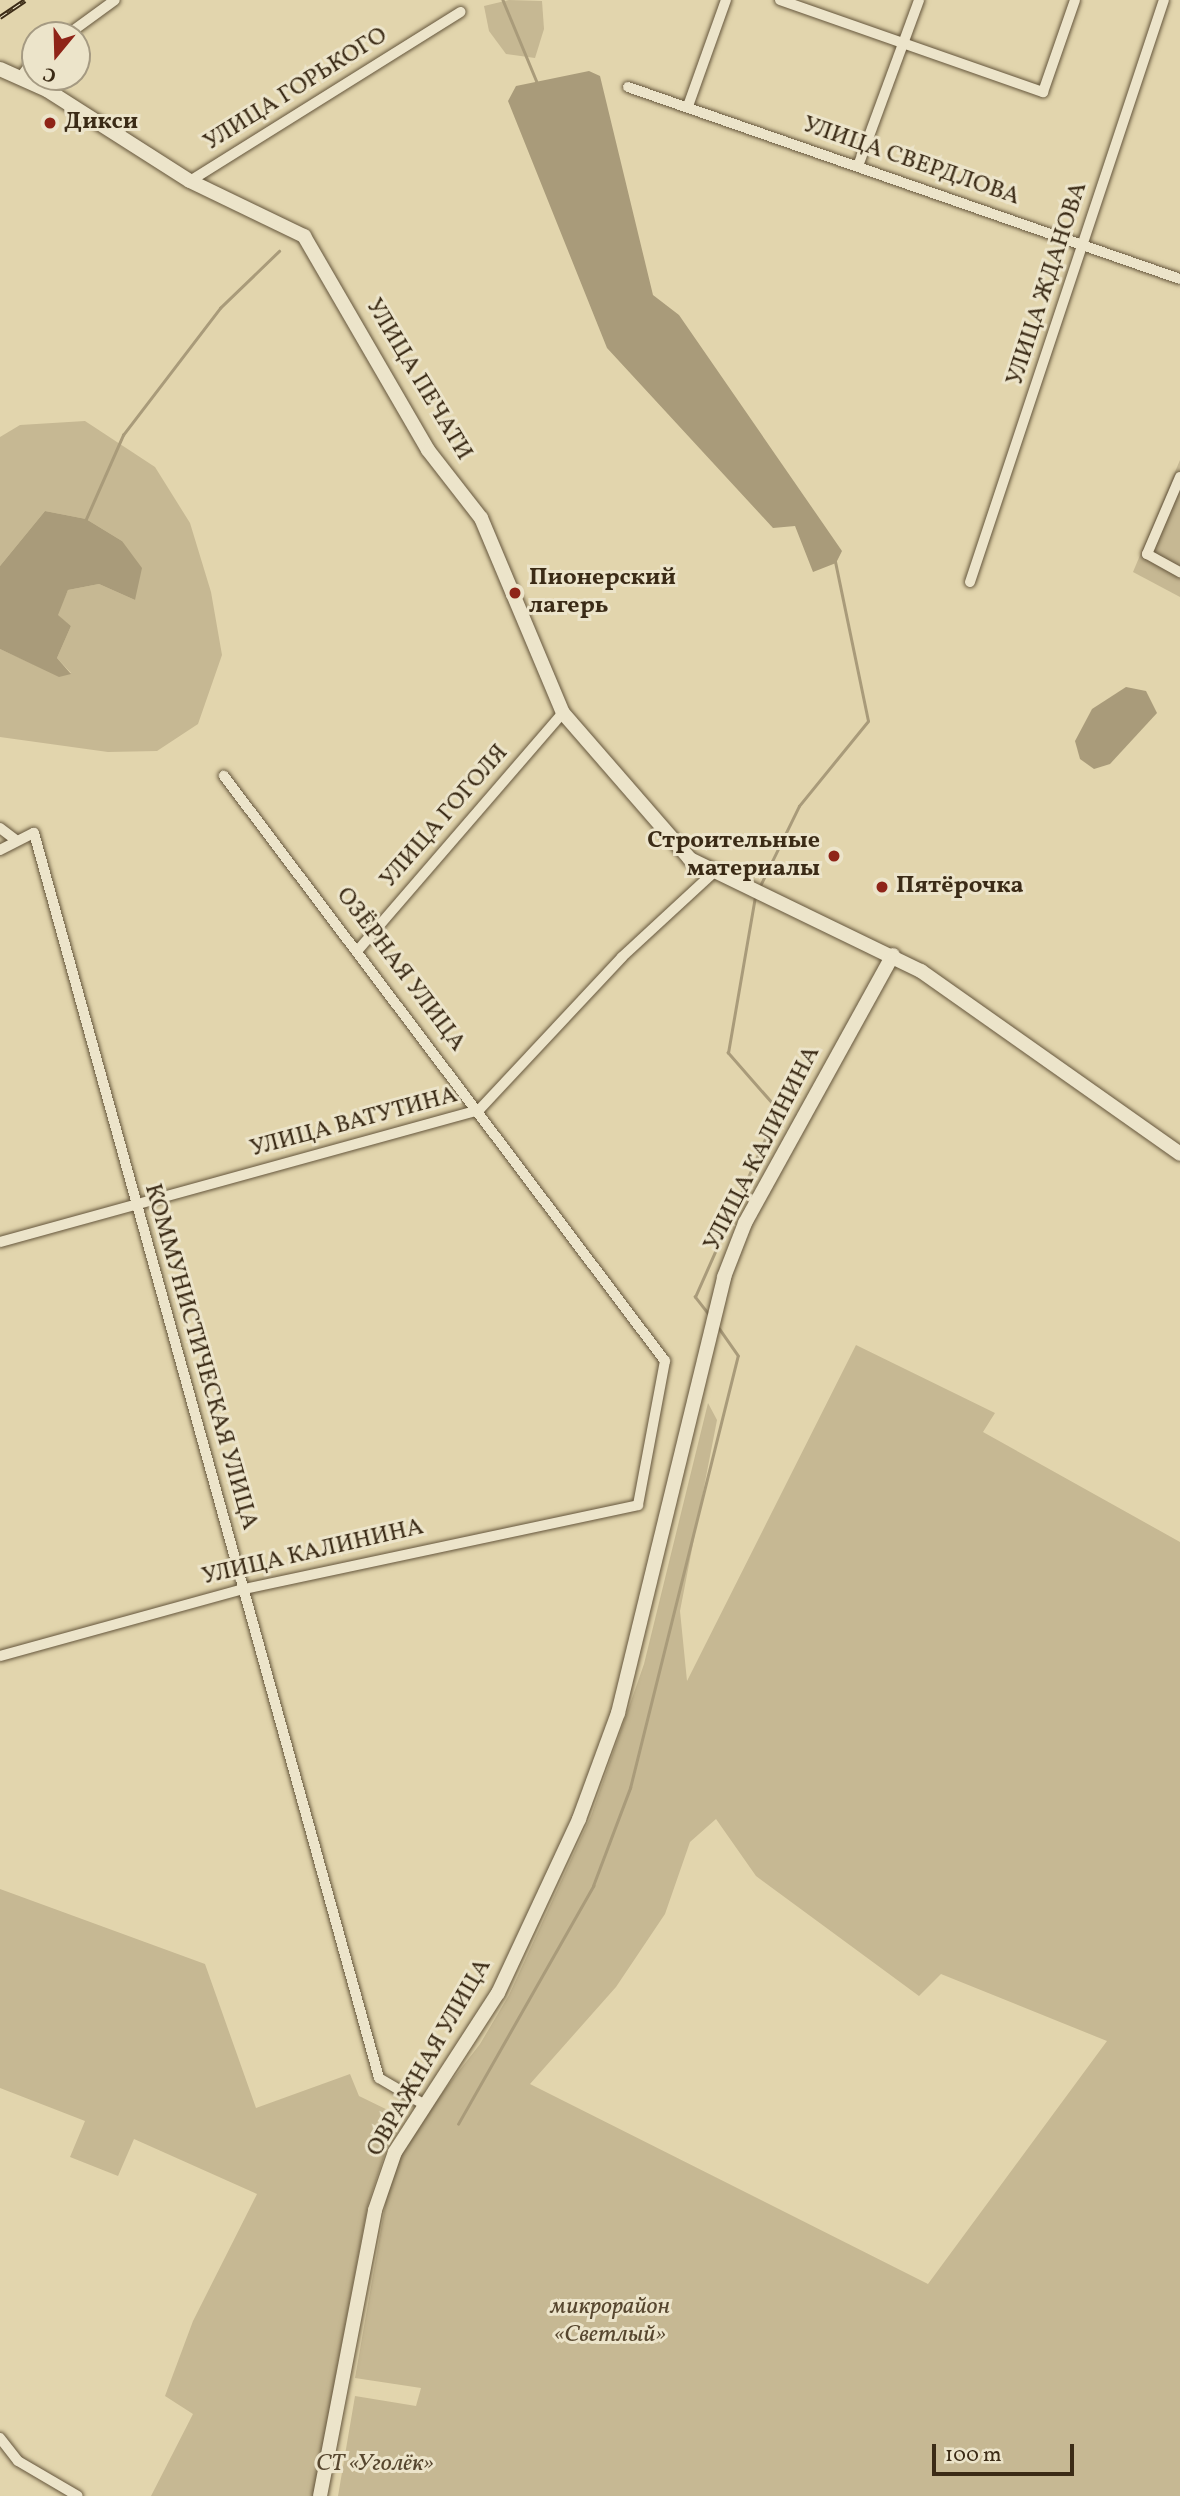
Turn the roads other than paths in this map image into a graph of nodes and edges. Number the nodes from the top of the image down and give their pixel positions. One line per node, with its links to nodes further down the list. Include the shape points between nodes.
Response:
1 (116, 0): 8 (street)
2 (726, 0): 13 (street)
3 (780, 0): 9 (street)
4 (919, 0): 9 (street)
5 (1075, 0): 9 (street, via 1043,92)
6 (1164, 0): 16 (street, УЛИЦА ЖДАНОВА)
7 (460, 12): 15 (street, УЛИЦА ГОРЬКОГО)
8 (87, 21)
9 (903, 42): 14 (street)
10 (0, 69): 11 (street, УЛИЦА ПЕЧАТИ)
11 (20, 78): 15 (street, УЛИЦА ПЕЧАТИ)
12 (628, 87): 13 (street, УЛИЦА СВЕРДЛОВА)
13 (688, 106): 14 (street, УЛИЦА СВЕРДЛОВА)
14 (858, 166): 16 (street, УЛИЦА СВЕРДЛОВА)
15 (190, 181): 21 (street, УЛИЦА ПЕЧАТИ, via 304,236 428,450 481,518)
16 (1083, 245): 17 (street, УЛИЦА СВЕРДЛОВА); 20 (street, УЛИЦА ЖДАНОВА)
17 (1180, 279)
18 (1180, 477): 19 (street, via 1147,554)
19 (1180, 572)
20 (970, 582)
21 (563, 713): 26 (street, УЛИЦА ПЕЧАТИ, via 690,859); 27 (street, УЛИЦА ГОГОЛЯ)
22 (224, 776): 27 (street, ОЗЁРНАЯ УЛИЦА)
23 (0, 828): 24 (street)
24 (17, 841): 25 (street); 31 (street, КОММУНИСТИЧЕСКАЯ УЛИЦА, via 34,833)
25 (0, 850)
26 (713, 873): 28 (street, УЛИЦА ПЕЧАТИ); 29 (street, УЛИЦА ВАТУТИНА, via 622,957)
27 (359, 949): 29 (street, ОЗЁРНАЯ УЛИЦА)
28 (893, 955): 30 (street, УЛИЦА ПЕЧАТИ); 33 (street, УЛИЦА КАЛИНИНА, via 745,1223 694,1378)
29 (479, 1110): 31 (street, УЛИЦА ВАТУТИНА); 34 (street, ОЗЁРНАЯ УЛИЦА, via 665,1361)
30 (1180, 1154)
31 (134, 1205): 32 (street, УЛИЦА ВАТУТИНА); 35 (street, КОММУНИСТИЧЕСКАЯ УЛИЦА)
32 (0, 1242)
33 (675, 1497): 37 (street, ОВРАЖНАЯ УЛИЦА, via 618,1713 579,1819 498,1993)
34 (638, 1505): 35 (street, УЛИЦА КАЛИНИНА)
35 (244, 1589): 36 (street, УЛИЦА КАЛИНИНА); 37 (street, КОММУНИСТИЧЕСКАЯ УЛИЦА, via 379,2078)
36 (0, 1656)
37 (425, 2105): 40 (street, ОВРАЖНАЯ УЛИЦА, via 395,2152 375,2210)
38 (0, 2438): 39 (street, via 18,2461)
39 (78, 2496)
40 (320, 2496)

